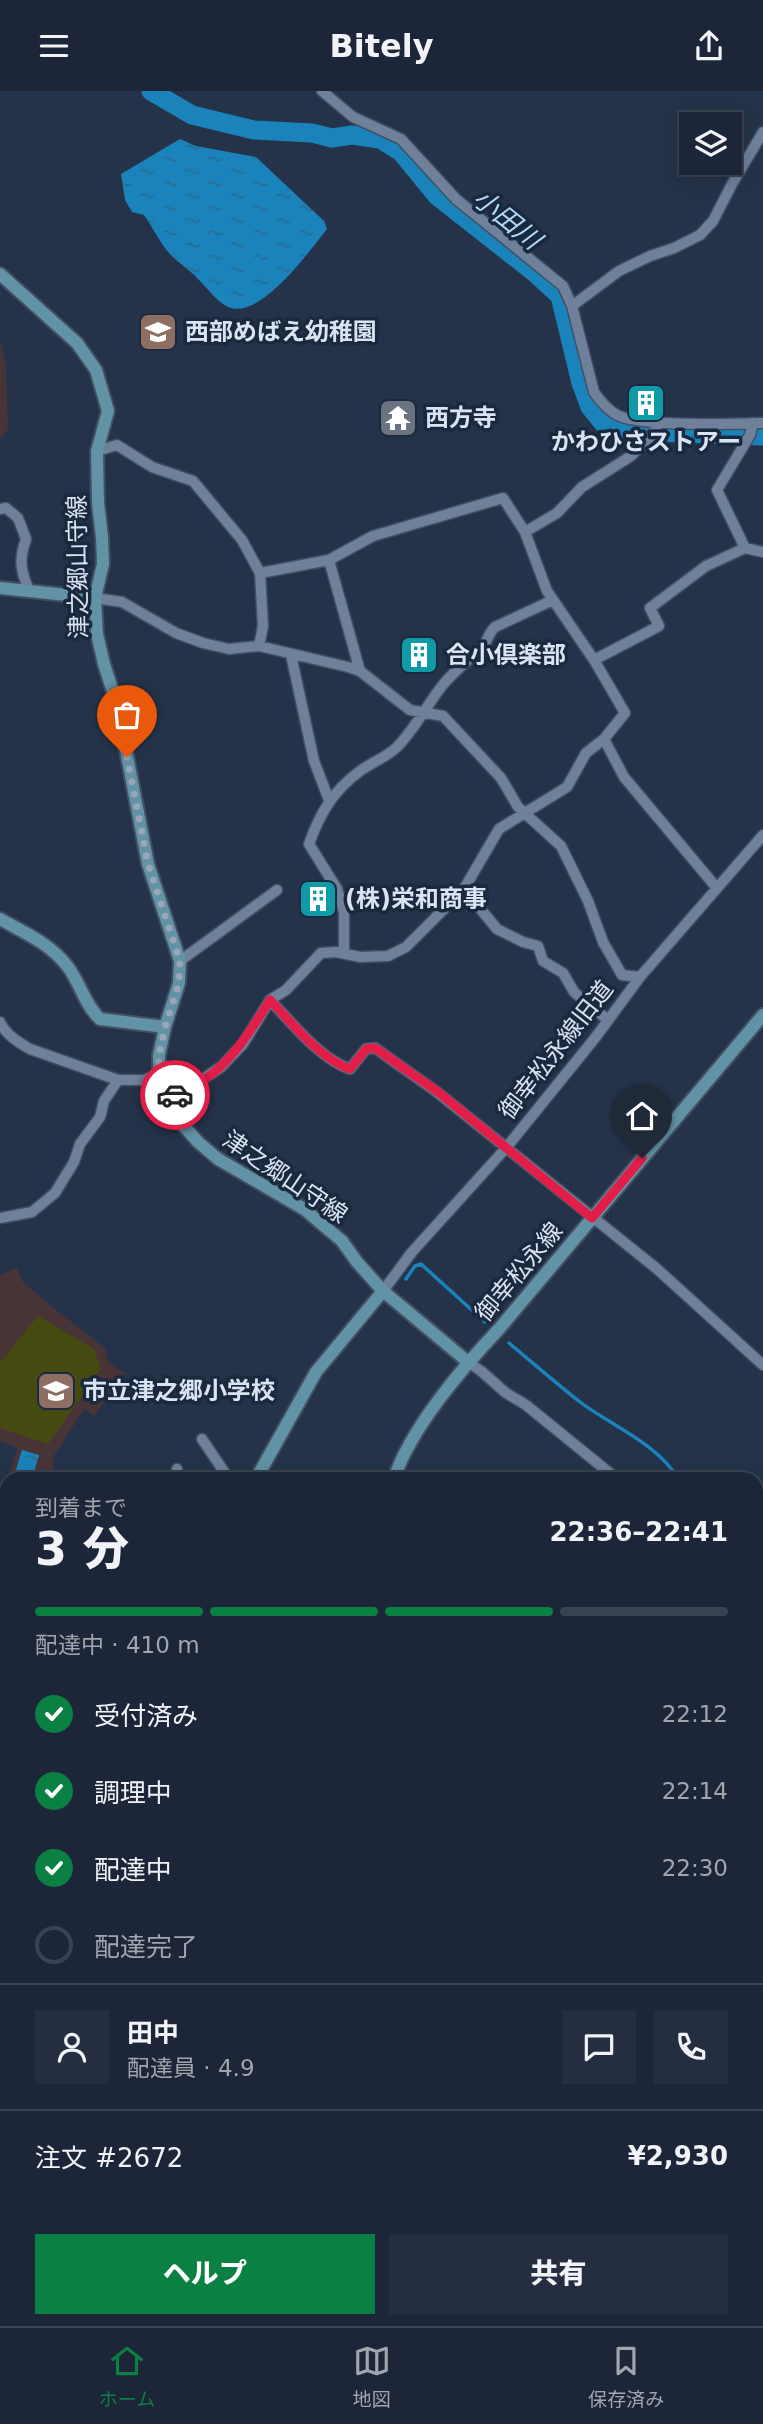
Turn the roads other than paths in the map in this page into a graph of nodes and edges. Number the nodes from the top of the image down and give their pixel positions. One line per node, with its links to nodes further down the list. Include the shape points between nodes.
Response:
1 (322, 91): 4 (street, via 353,117 401,139 456,199 563,286)
2 (763, 132): 4 (street, via 713,221 700,235 619,271)
3 (0, 274): 7 (main road, 津之郷山守線, via 77,343 96,370 108,411)
4 (572, 306): 6 (street, via 594,392 602,404 618,415)
5 (755, 427): 6 (street); 10 (street, via 717,490)
6 (657, 428): 9 (street, via 631,456 582,488 557,513)
7 (97, 451): 13 (street, via 117,445 152,467 193,481 242,540); 16 (main road, 津之郷山守線, via 103,564)
8 (0, 509): 15 (street, via 6,508 18,518 26,539 20,556)
9 (525, 531): 12 (street, via 503,498 373,536); 17 (street)
10 (745, 548): 11 (street); 20 (street, via 706,566 650,608 659,626)
11 (763, 552)
12 (328, 560): 13 (street); 21 (street)
13 (260, 573): 18 (street, via 263,626)
14 (0, 588): 15 (main road)
15 (29, 590): 16 (main road)
16 (95, 599): 18 (street, via 122,602 203,643 229,649); 32 (main road, 津之郷山守線, via 97,634 117,704 148,864)
17 (553, 600): 20 (street); 22 (street, via 495,627 483,648 443,685)
18 (259, 646): 19 (street)
19 (291, 655): 21 (street); 24 (street, via 314,761)
20 (594, 660): 23 (street, via 625,713)
21 (360, 671): 22 (street, via 410,711)
22 (424, 714): 24 (street, via 396,748 359,772); 25 (street, via 443,716 501,778)
23 (604, 739): 25 (street, via 586,753 567,787); 27 (street, via 624,777)
24 (329, 800): 31 (street, via 309,844 337,889 344,912)
25 (524, 813): 28 (street, via 499,829); 33 (street, via 561,846 622,975)
26 (763, 835): 27 (street, 御幸松永線旧道)
27 (716, 887): 33 (street, 御幸松永線旧道)
28 (464, 889): 31 (street, via 406,947 388,956); 36 (street, via 497,929 538,946 542,961 563,973 574,992)
29 (276, 890): 32 (street)
30 (0, 919): 38 (main road, via 57,953 100,1019)
31 (344, 954): 34 (street, via 321,953)
32 (180, 961): 38 (main road, 津之郷山守線, via 179,983)
33 (640, 977): 36 (street, 御幸松永線旧道)
34 (270, 1000): 41 (street, via 243,1044 221,1067); 42 (street, via 310,1042 342,1066 350,1069 366,1049 375,1048)
35 (763, 1015): 44 (main road, 御幸松永線)
36 (608, 1020): 42 (street, 御幸松永線旧道)
37 (0, 1022): 40 (street, via 30,1049)
38 (165, 1027): 39 (main road, 津之郷山守線)
39 (159, 1074): 40 (street, via 144,1080); 41 (main road, 津之郷山守線)
40 (118, 1080): 43 (street, via 55,1193 32,1212)
41 (167, 1098): 45 (main road, 津之郷山守線, via 198,1142 313,1217 342,1241)
42 (506, 1148): 44 (street); 45 (street, 御幸松永線旧道)
43 (0, 1218)
44 (592, 1218): 46 (main road, 御幸松永線); 47 (street, via 656,1268)
45 (383, 1291): 46 (main road); 50 (main road, via 316,1372)
46 (468, 1362): 51 (main road, 御幸松永線, via 412,1439); 52 (street)
47 (763, 1365)
48 (202, 1439): 49 (street)
49 (224, 1472)
50 (260, 1472)
51 (397, 1472)
52 (608, 1472)

